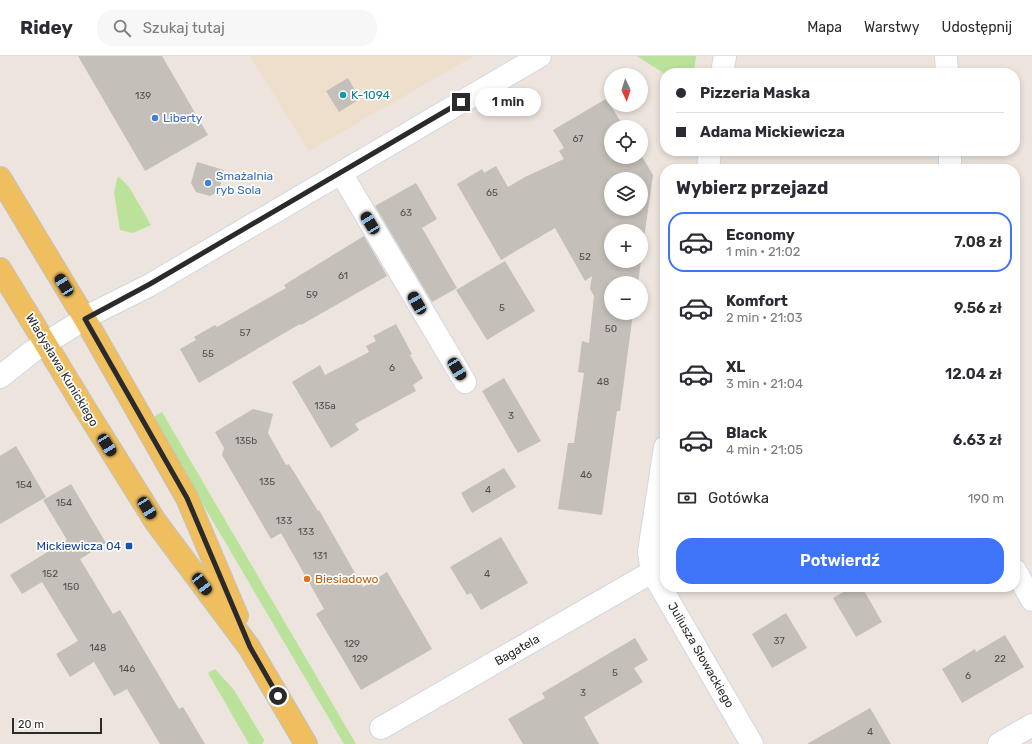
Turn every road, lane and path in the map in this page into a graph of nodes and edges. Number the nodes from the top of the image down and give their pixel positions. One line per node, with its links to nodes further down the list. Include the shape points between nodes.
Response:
1 (540, 56): 6 (street)
2 (725, 56): 4 (street)
3 (946, 56): 5 (street)
4 (723, 68)
5 (947, 68)
6 (341, 173): 9 (street); 12 (street)
7 (0, 178): 9 (main road, Władysława Kunickiego)
8 (0, 269): 10 (main road, Władysława Kunickiego)
9 (85, 319): 10 (street); 19 (main road, Władysława Kunickiego, via 187,498)
10 (45, 343): 11 (street, via 25,356); 19 (main road, Władysława Kunickiego, via 155,521)
11 (0, 378)
12 (465, 382)
13 (660, 480): 14 (street, Juliusza Słowackiego, via 649,552)
14 (652, 572): 16 (street, Juliusza Słowackiego); 21 (street, Bagatela)
15 (1020, 579): 18 (street)
16 (660, 586)
17 (664, 592): 23 (street, Juliusza Słowackiego)
18 (1032, 600)
19 (250, 647): 22 (main road, Władysława Kunickiego)
20 (1032, 725): 24 (street)
21 (381, 728)
22 (306, 744)
23 (752, 744)
24 (999, 744)

